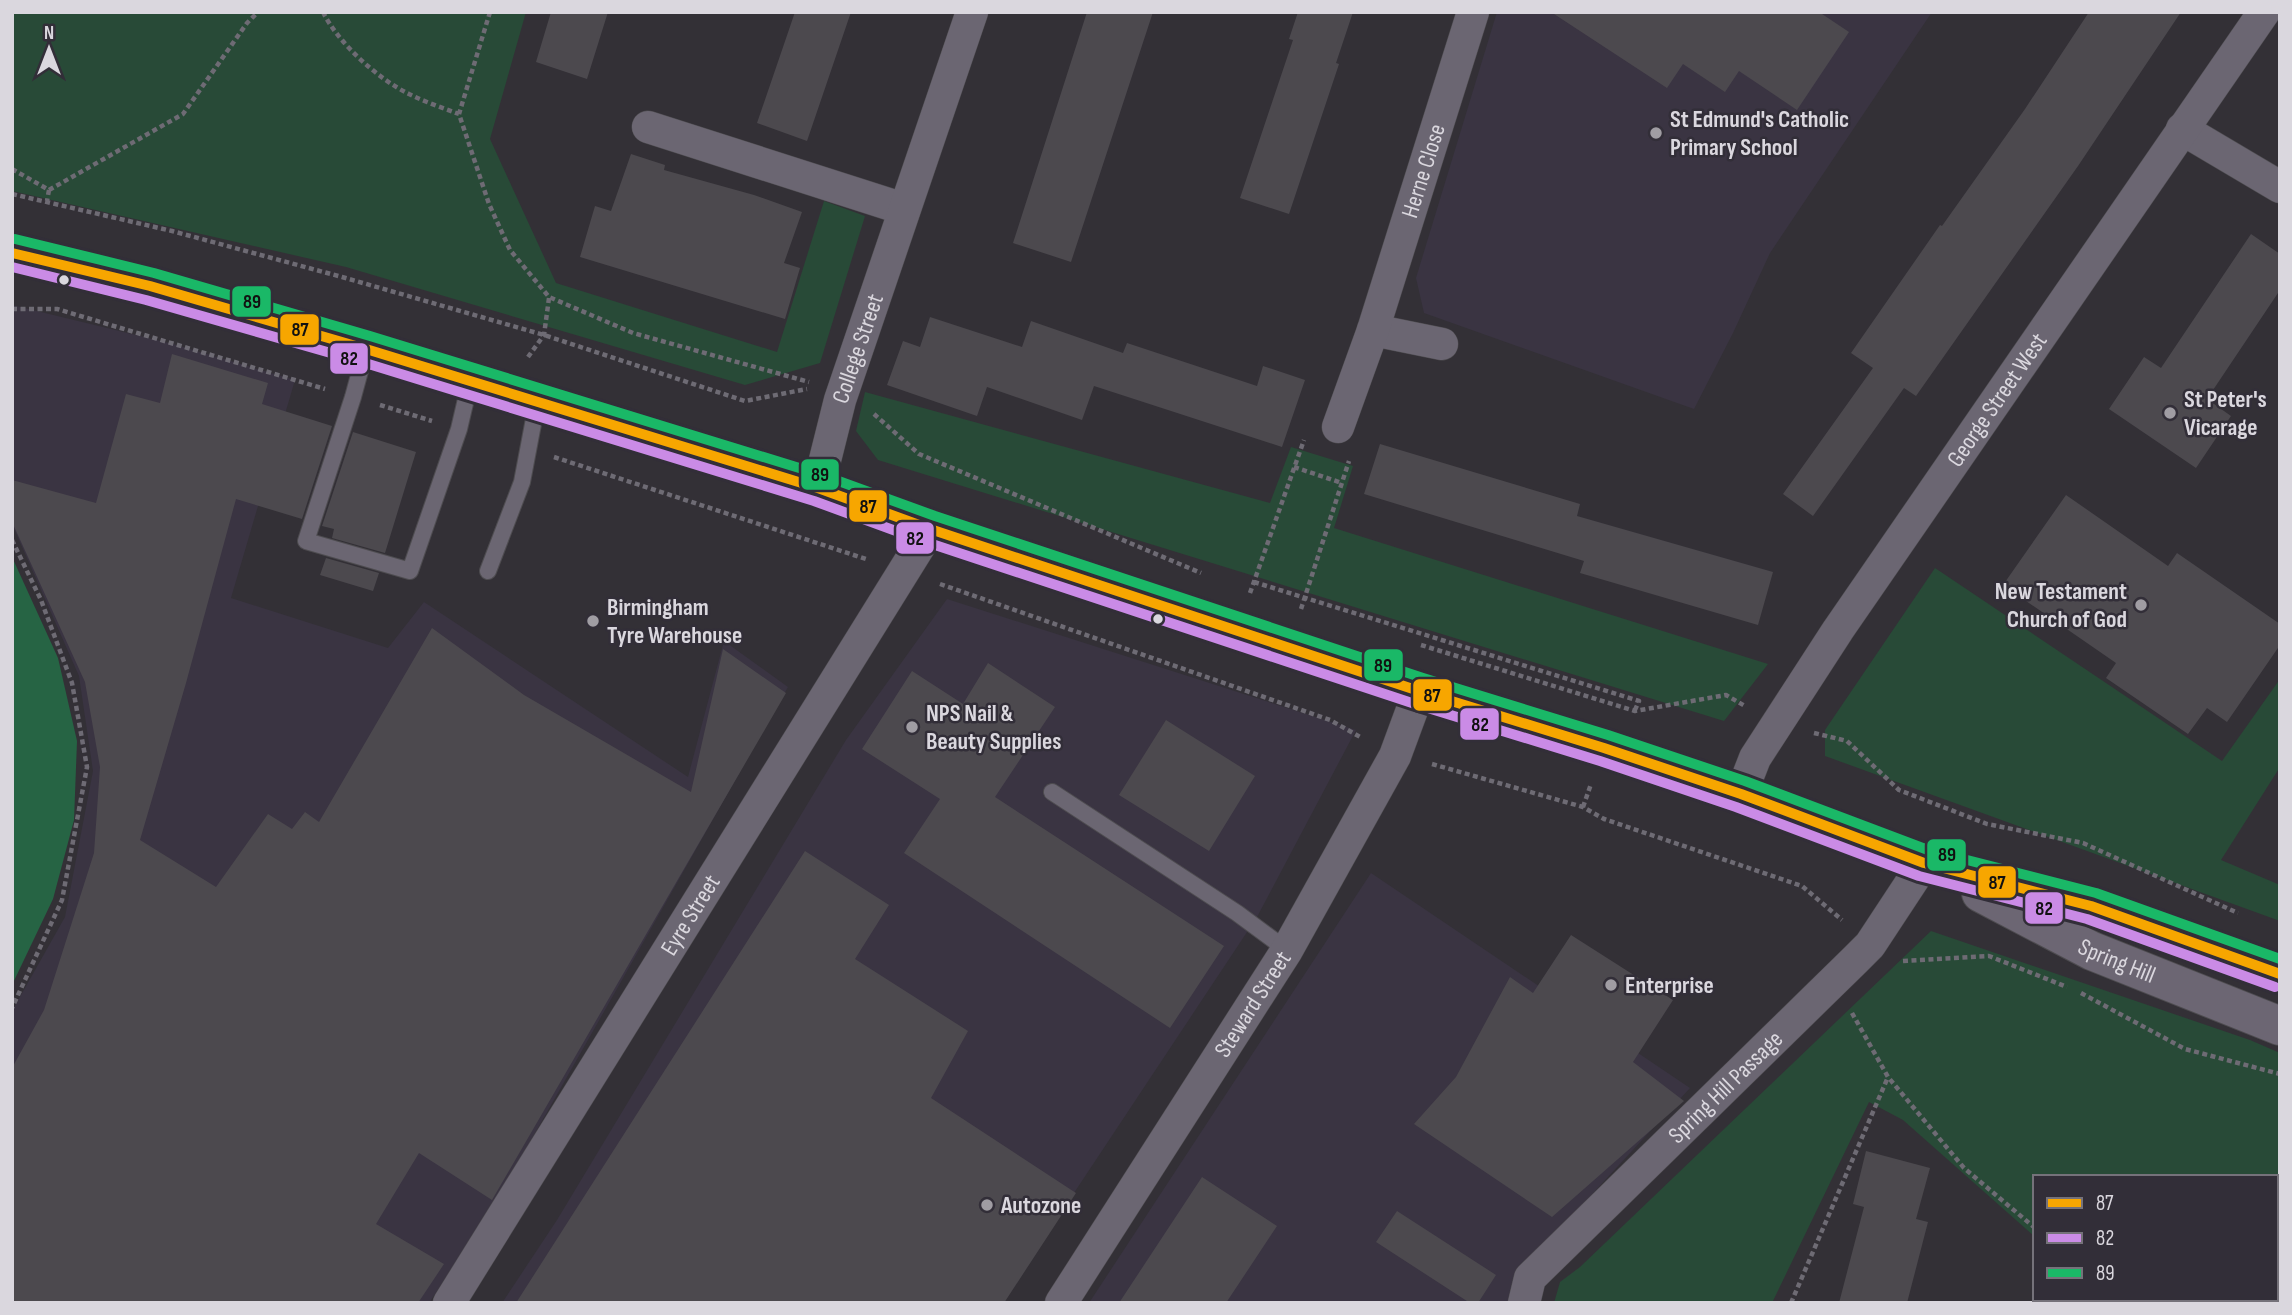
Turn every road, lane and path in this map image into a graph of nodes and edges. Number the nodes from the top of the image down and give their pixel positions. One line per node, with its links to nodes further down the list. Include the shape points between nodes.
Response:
1 (258, 12): 12 (path, via 183,114)
2 (323, 12): 7 (path, via 366,65 408,94)
3 (491, 12): 7 (path)
4 (972, 12): 15 (street, College Street)
5 (1473, 12): 19 (street, Herne Close)
6 (2264, 12): 9 (street, George Street West)
7 (460, 114): 17 (path, via 489,204 510,250)
8 (648, 127): 15 (street)
9 (2182, 129): 11 (street); 47 (street, George Street West)
10 (12, 169): 12 (path)
11 (2280, 187)
12 (49, 190): 14 (path)
13 (12, 194): 14 (path)
14 (47, 201): 20 (path, via 172,231)
15 (904, 209): 24 (street, College Street)
16 (12, 253): 22 (main road, Spring Hill, via 150,286)
17 (549, 297): 20 (path); 24 (path, via 633,333)
18 (12, 309): 25 (path, via 57,309)
19 (1373, 330): 21 (street); 26 (street, Herne Close)
20 (544, 335): 23 (path); 24 (path, via 745,401 803,388)
21 (1442, 344)
22 (366, 349): 23 (main road, Spring Hill); 25 (lane)
23 (503, 392): 27 (lane); 28 (lane); 31 (main road, Spring Hill)
24 (841, 396): 31 (street, College Street); 36 (path, via 874,414 919,454)
25 (353, 397): 27 (path); 27 (lane, via 306,541 410,571)
26 (1338, 427): 29 (path, via 1311,419); 30 (path, via 1358,433)
27 (459, 429)
28 (528, 449): 34 (lane, via 522,482); 35 (path)
29 (1294, 467): 30 (path); 38 (path)
30 (1342, 483): 41 (path)
31 (818, 488): 32 (main road, Spring Hill)
32 (930, 529): 35 (street, Eyre Street); 43 (main road, Spring Hill)
33 (12, 540): 57 (path, via 41,600 72,683 87,767 62,900)
34 (488, 571)
35 (905, 572): 48 (path, via 1330,720); 62 (street, Eyre Street)
36 (1212, 578)
37 (1238, 588): 38 (path)
38 (1250, 593): 39 (path); 43 (path)
39 (1263, 597)
40 (1288, 605): 41 (path)
41 (1301, 609): 42 (path); 45 (path)
42 (1313, 612)
43 (1238, 631): 45 (main road, Spring Hill)
44 (1415, 643): 47 (path, via 1635,711 1726,695)
45 (1288, 646): 46 (main road, Spring Hill)
46 (1419, 691): 48 (street, Steward Street); 50 (main road, Spring Hill)
47 (1777, 724): 50 (street, George Street West, via 1755,758); 52 (path, via 1847,741 1899,790 1987,824 2083,843)
48 (1395, 756): 53 (path, via 1583,807 1604,819 1802,887); 54 (street, Steward Street)
49 (1052, 792): 54 (lane)
50 (1741, 794): 51 (main road, Spring Hill)
51 (1924, 863): 53 (street, Spring Hill Passage); 55 (main road, Spring Hill, via 2091,906); 58 (main road, Spring Hill, via 2092,951)
52 (2243, 915)
53 (1870, 945): 56 (street, Spring Hill Passage); 59 (path, via 1899,962 1989,956 2074,990 2185,1049)
54 (1287, 950): 63 (street, Steward Street)
55 (2280, 974)
56 (1834, 982): 60 (path); 64 (street, Spring Hill Passage, via 1530,1278)
57 (12, 1008)
58 (2280, 1026)
59 (2280, 1074)
60 (1888, 1077): 61 (path, via 1964,1168); 65 (path)
61 (2033, 1226)
62 (449, 1303)
63 (1061, 1303)
64 (1524, 1303)
65 (1791, 1303)

